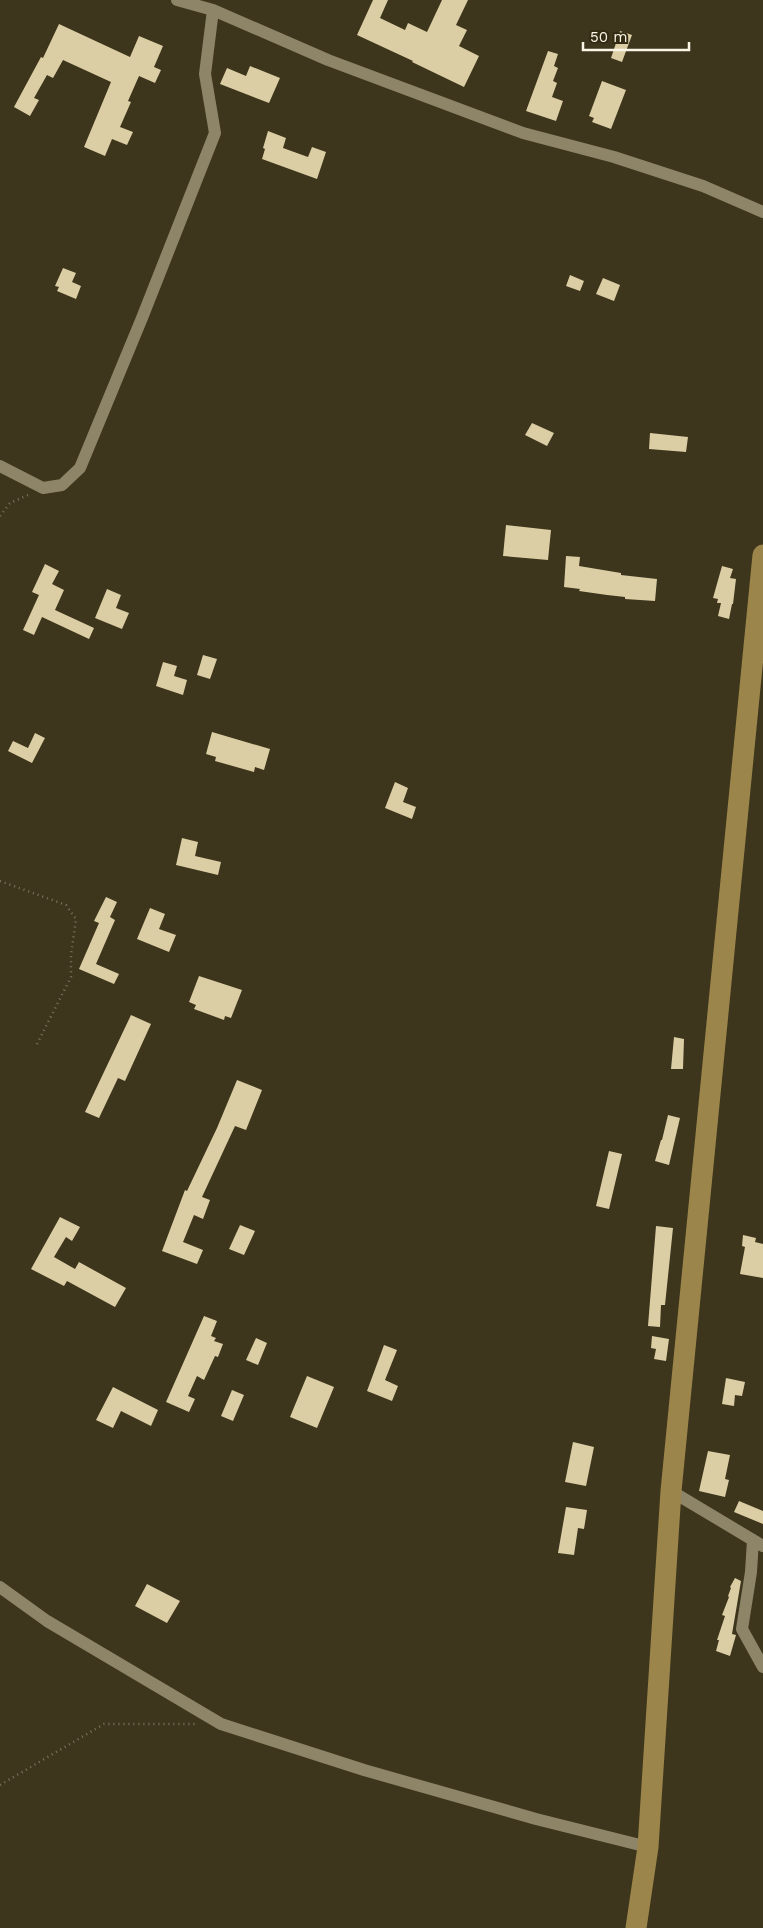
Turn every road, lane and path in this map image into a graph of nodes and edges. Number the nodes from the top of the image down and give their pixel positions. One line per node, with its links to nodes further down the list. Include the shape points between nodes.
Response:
1 (177, 0): 2 (street)
2 (213, 10): 3 (street, via 328,60 523,133 614,156 703,186); 5 (street, via 206,74 215,133 80,468 62,485)
3 (763, 212)
4 (0, 466): 5 (street)
5 (43, 488): 6 (path, via 10,503)
6 (0, 516)
7 (763, 555): 10 (highway)
8 (0, 881): 9 (path, via 66,905 76,919 71,977)
9 (36, 1046)
10 (671, 1491): 11 (street); 16 (highway)
11 (758, 1543): 13 (street, via 742,1628)
12 (0, 1587): 14 (street, via 47,1621)
13 (763, 1667)
14 (221, 1724): 15 (path, via 104,1724); 16 (street, via 373,1773)
15 (0, 1785)
16 (648, 1847): 17 (highway)
17 (636, 1928)

